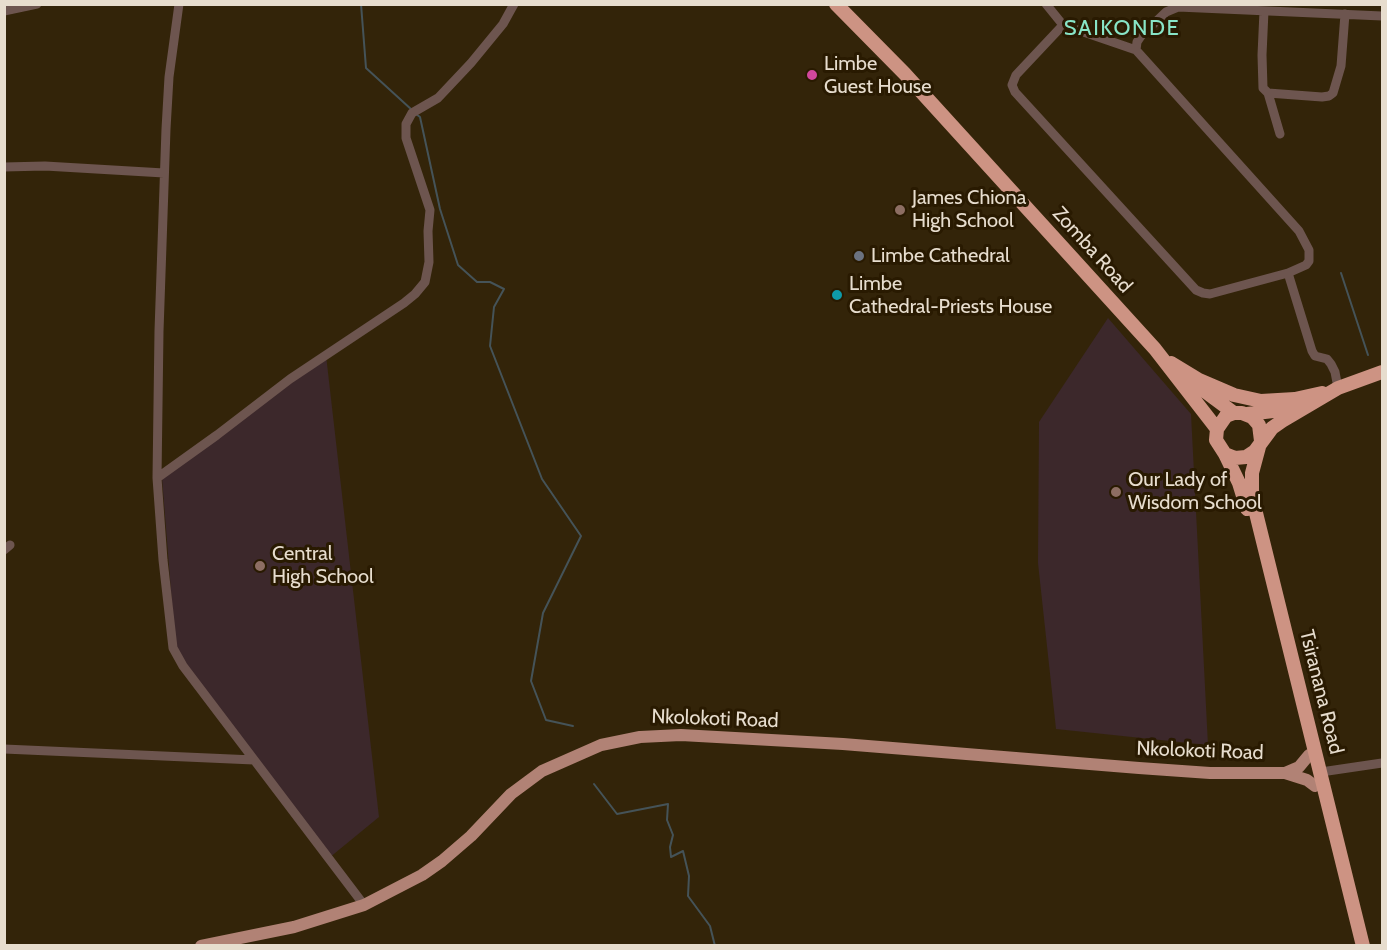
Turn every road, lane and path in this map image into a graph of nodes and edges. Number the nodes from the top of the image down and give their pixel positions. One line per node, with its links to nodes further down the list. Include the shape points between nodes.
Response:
1 (38, 4): 5 (street)
2 (179, 4): 16 (street, via 169,77)
3 (514, 4): 26 (street, via 471,63 438,98 415,111 406,124 406,138 430,210 425,282 410,298 290,379)
4 (1046, 4): 11 (street)
5 (22, 7): 7 (street)
6 (844, 7): 18 (highway, Zomba Road)
7 (4, 11)
8 (1264, 11): 9 (street); 12 (street, via 1172,8 1141,36); 13 (street, via 1263,88)
9 (1345, 14): 10 (street); 13 (street, via 1341,66 1333,93 1322,97)
10 (1383, 16)
11 (1063, 25): 12 (street); 17 (street, via 1013,80 1015,92 1024,102 1199,292 1210,294)
12 (1136, 50): 17 (street, via 1299,231 1309,250 1309,261)
13 (1268, 93): 14 (street)
14 (1280, 134)
15 (4, 167): 16 (street)
16 (164, 173): 26 (street)
17 (1288, 273): 20 (street, via 1312,351 1331,364)
18 (1166, 362): 20 (highway, via 1234,395 1261,401 1294,399); 22 (highway, Zomba Road); 23 (highway, Zomba Road)
19 (1383, 372): 20 (highway)
20 (1336, 389): 21 (highway)
21 (1317, 400): 22 (highway, via 1282,410); 24 (highway, via 1272,428)
22 (1241, 413): 23 (highway, via 1222,420); 24 (highway, via 1259,425)
23 (1217, 429): 25 (highway, via 1218,445)
24 (1260, 444): 25 (highway, via 1241,458); 31 (highway, Tsiranana Road, via 1252,473 1252,492)
25 (1225, 454): 28 (highway, Tsiranana Road, via 1244,496)
26 (157, 478): 29 (street, via 173,648)
27 (4, 749): 29 (street)
28 (1309, 755): 32 (main road, Nkolokoti Road, via 1299,767); 33 (highway, Tsiranana Road)
29 (254, 760): 34 (street)
30 (1383, 763): 31 (street)
31 (1321, 772): 37 (highway, Tsiranana Road)
32 (1285, 773): 33 (main road, Nkolokoti Road); 34 (main road, Nkolokoti Road, via 1210,773 808,742 681,735 640,737 601,745 543,771 511,794 442,861)
33 (1315, 786): 36 (highway, Tsiranana Road)
34 (364, 905): 35 (main road, Nkolokoti Road, via 294,927)
35 (201, 945)
36 (1354, 945)
37 (1363, 945)

